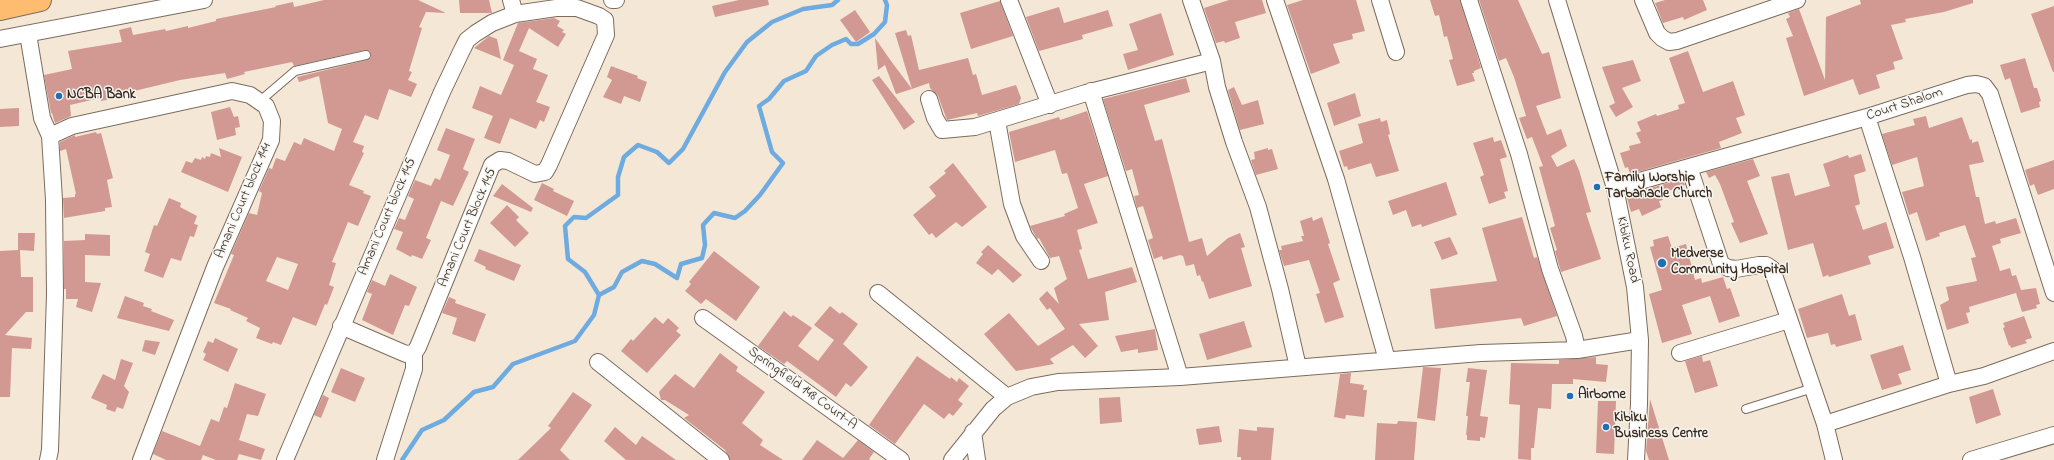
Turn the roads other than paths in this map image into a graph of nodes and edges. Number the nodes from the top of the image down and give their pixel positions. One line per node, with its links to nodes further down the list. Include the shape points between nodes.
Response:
1 (40, 0): 17 (main road)
2 (204, 0): 18 (street)
3 (590, 0): 16 (street)
4 (612, 0): 5 (street)
5 (616, 0)
6 (1009, 0): 26 (street)
7 (1191, 0): 22 (street)
8 (1275, 0): 43 (street, via 1336,179)
9 (1380, 0): 20 (street)
10 (1469, 0): 39 (street, via 1519,154 1550,270)
11 (1557, 0): 31 (street, Kibiku Road)
12 (1643, 0): 14 (street, via 1657,33 1669,42)
13 (1797, 0): 14 (street)
14 (1779, 3)
15 (513, 7): 16 (street, Amani Court Block 145); 37 (street, Amani Court block 145, via 467,40)
16 (576, 8): 41 (street, Amani Court Block 145, via 605,20 606,35 549,165 544,172 534,174 508,161 500,160 492,165)
17 (0, 9)
18 (28, 34): 19 (street); 29 (street, via 42,118)
19 (0, 39)
20 (1396, 52)
21 (366, 55): 25 (lane, via 295,71)
22 (1212, 61): 23 (street); 45 (street, via 1234,142 1258,207)
23 (1091, 92): 26 (street); 46 (street)
24 (929, 99): 28 (street, via 934,118 942,130 975,127)
25 (260, 101): 29 (street, via 250,94 232,92 72,126); 55 (street, Amani Court block 144, via 266,106 272,122 271,140 215,267)
26 (1050, 105): 28 (street)
27 (1867, 117): 30 (street, Court Shalom); 34 (street, Court Shalom, via 1967,85 1984,86 1990,94); 47 (street)
28 (997, 121): 32 (street, via 1012,204 1024,236)
29 (50, 136): 54 (street, via 55,294)
30 (1689, 167): 31 (street, Court Shalom); 36 (street, via 1721,264 1736,269 1759,265 1772,269)
31 (1614, 188): 38 (street, Kibiku Road, via 1635,287)
32 (1041, 261)
33 (878, 293): 49 (street)
34 (2054, 293)
35 (703, 318): 59 (street, Springfield 148 Court-A)
36 (1789, 320): 42 (street); 48 (street)
37 (341, 326): 41 (street, via 406,354); 56 (street, Amani Court block 145)
38 (1640, 340): 39 (street); 62 (street, Kibiku Road)
39 (1577, 350): 43 (street, via 1481,353)
40 (2054, 351): 47 (street, via 1984,376)
41 (414, 353): 57 (street, via 414,368)
42 (1680, 353)
43 (1387, 360): 45 (street)
44 (598, 362): 58 (street)
45 (1298, 368): 46 (street)
46 (1180, 377): 49 (street, via 1058,382 1031,387)
47 (1949, 384): 51 (street)
48 (1812, 388): 50 (lane); 51 (street)
49 (1006, 397): 52 (street)
50 (1746, 409)
51 (1824, 424): 63 (street)
52 (973, 432): 60 (street); 61 (street)
53 (2054, 435): 64 (street)
54 (48, 460)
55 (141, 460)
56 (285, 460)
57 (385, 460)
58 (721, 460)
59 (901, 460)
60 (952, 460)
61 (977, 460)
62 (1636, 460)
63 (1834, 460)
64 (1971, 460)

